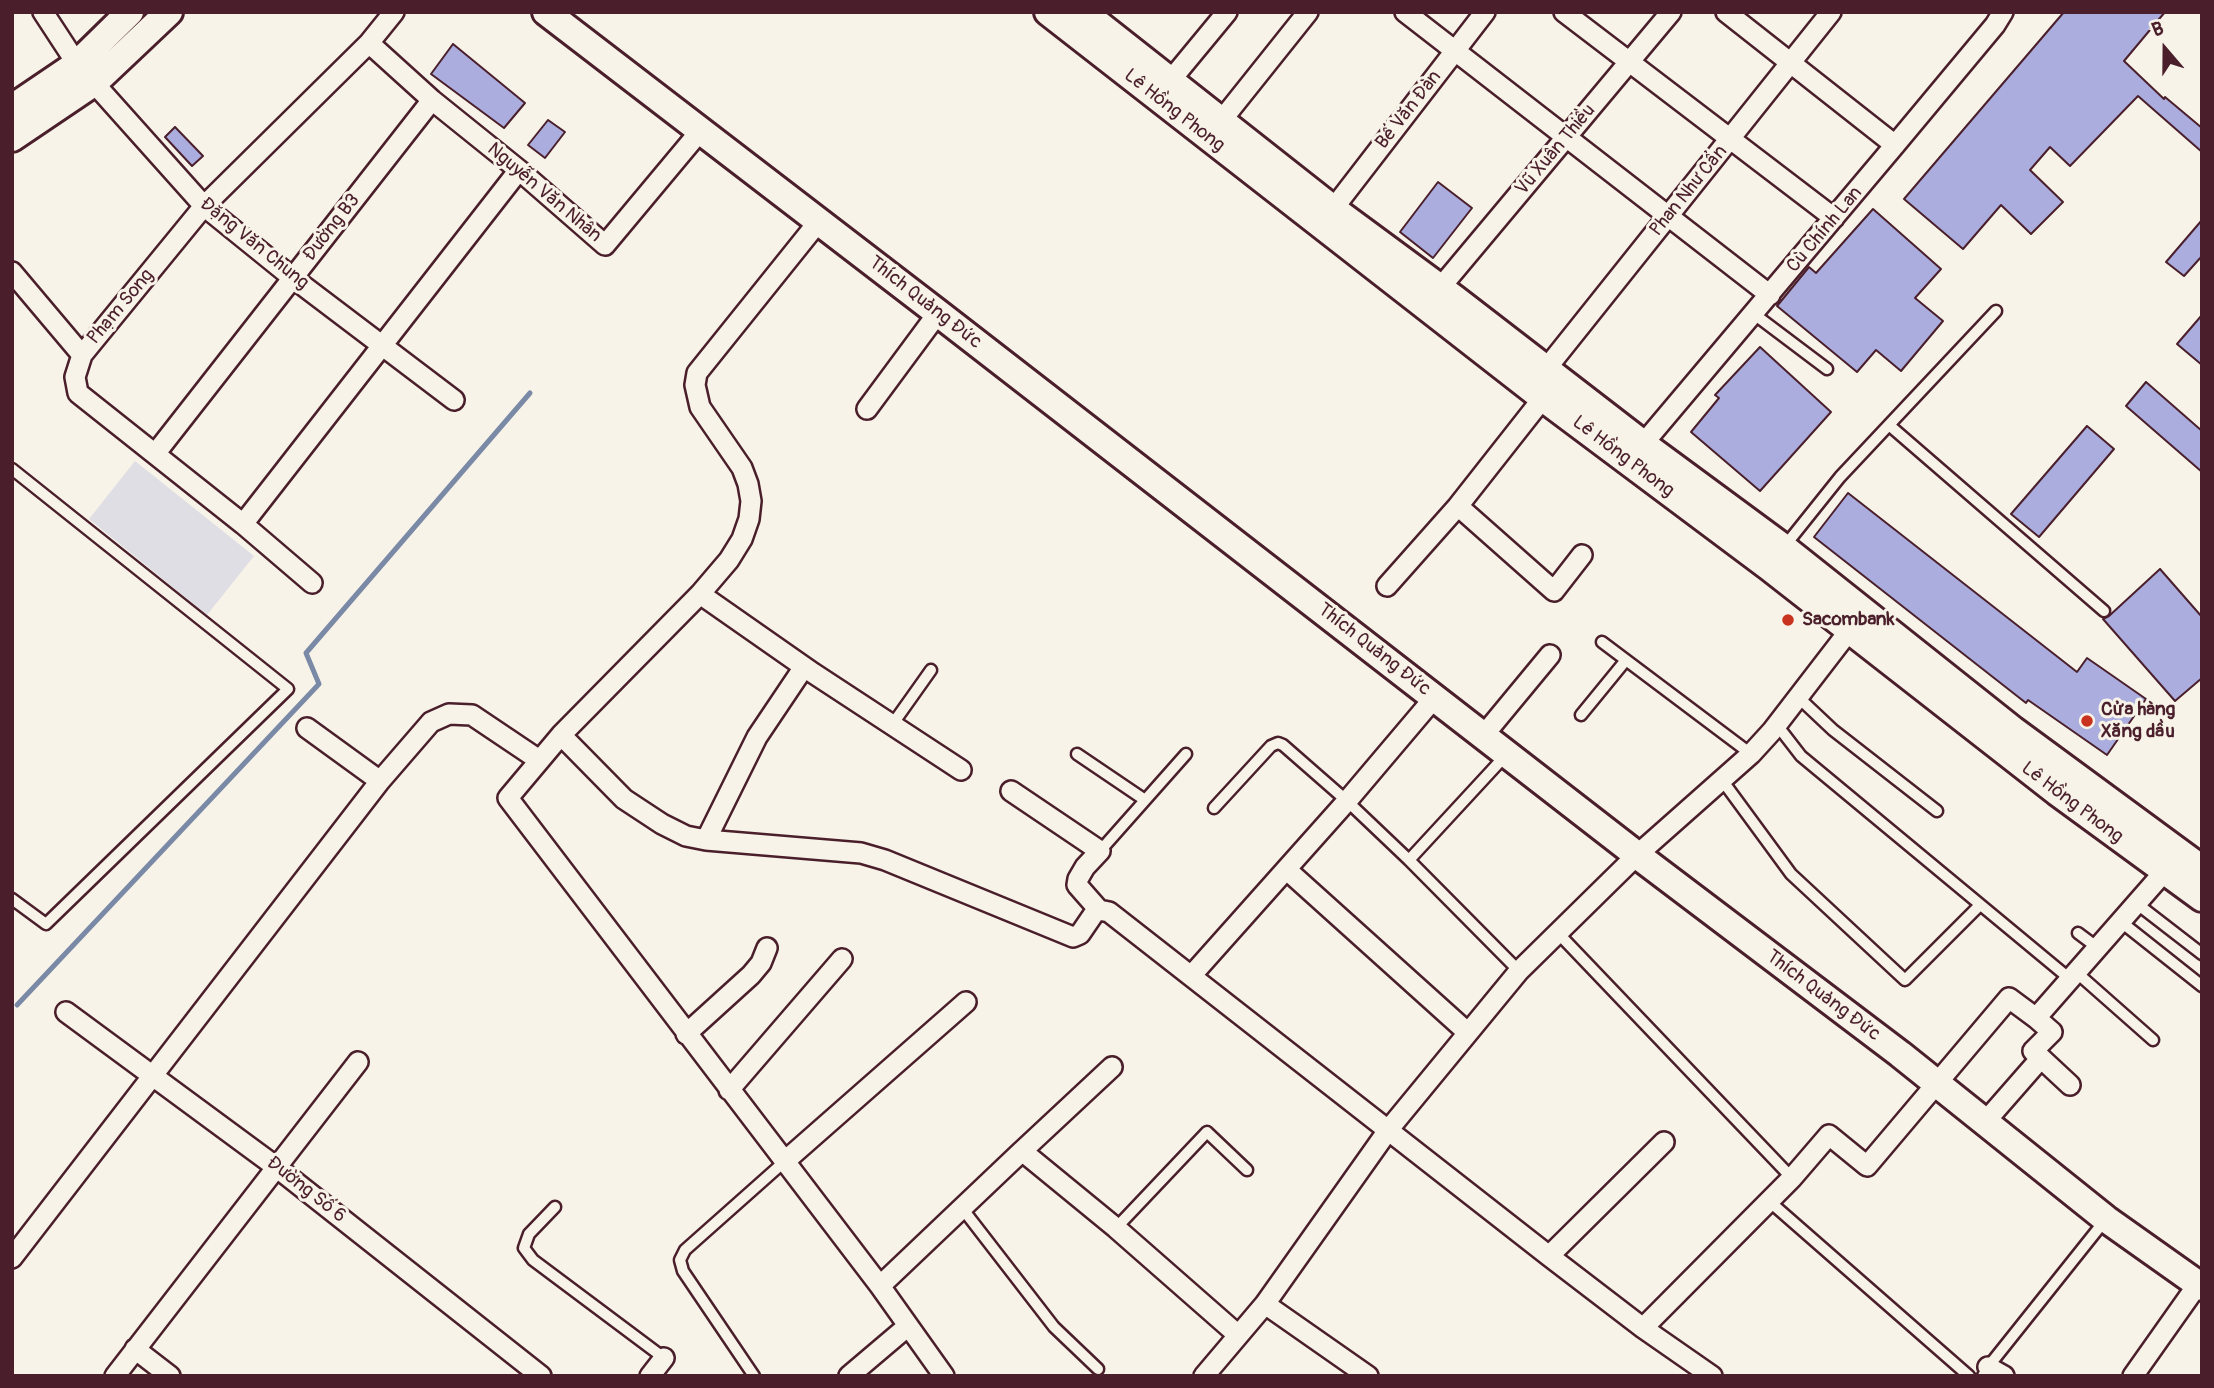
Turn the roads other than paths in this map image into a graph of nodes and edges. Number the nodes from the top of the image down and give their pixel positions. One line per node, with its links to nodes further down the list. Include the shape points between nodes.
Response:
1 (43, 12): 21 (street, Đặng Văn Chung)
2 (130, 12): 21 (main road)
3 (169, 12): 21 (main road)
4 (394, 12): 17 (street, Phạm Song)
5 (545, 12): 26 (main road, Thích Quảng Đức)
6 (1048, 12): 34 (main road, Lê Hồng Phong)
7 (1083, 12): 22 (main road, Lê Hồng Phong)
8 (1227, 12): 22 (street)
9 (1308, 12): 25 (street)
10 (1405, 12): 18 (street)
11 (1485, 12): 18 (street, Bế Văn Đàn)
12 (1564, 12): 19 (street)
13 (1671, 12): 19 (street, Vũ Xuân Thiều)
14 (1726, 12): 20 (street)
15 (1831, 12): 20 (street, Phan Như Cẩn)
16 (2003, 12): 30 (street, Cù Chính Lan)
17 (369, 43): 23 (street, Nguyễn Văn Nhân); 32 (street, Phạm Song)
18 (1455, 51): 27 (street); 34 (street, Bế Văn Đàn)
19 (1629, 62): 27 (street, Vũ Xuân Thiều); 29 (street)
20 (1792, 62): 29 (street, Phan Như Cẩn); 30 (street)
21 (86, 73): 24 (main road); 28 (main road); 32 (street, Đặng Văn Chung)
22 (1170, 81): 25 (main road, Lê Hồng Phong)
23 (432, 100): 31 (street, Nguyễn Văn Nhân); 38 (street, Đường B3)
24 (12, 108)
25 (1221, 121): 34 (main road, Lê Hồng Phong)
26 (701, 130): 31 (street, Nguyễn Văn Nhân, via 605,245); 36 (main road, Thích Quảng Đức)
27 (1566, 137): 33 (street); 39 (street, Vũ Xuân Thiều)
28 (12, 138)
29 (1730, 139): 33 (street, Phan Như Cẩn); 35 (street)
30 (1895, 145): 35 (street, Cù Chính Lan)
31 (519, 170): 44 (street)
32 (205, 206): 38 (street, Đặng Văn Chung); 45 (street, Phạm Song)
33 (1668, 216): 40 (street); 46 (street, Phan Như Cẩn)
34 (1327, 217): 39 (main road, Lê Hồng Phong); 48 (main road, Lê Hồng Phong)
35 (1834, 218): 40 (street, Cù Chính Lan)
36 (819, 221): 42 (main road, Thích Quảng Đức); 61 (street, via 697,373 696,396 742,468 751,501 741,539)
37 (12, 272): 45 (street)
38 (293, 278): 44 (street, Đặng Văn Chung); 53 (street, Đường B3)
39 (1440, 288): 46 (main road, Lê Hồng Phong)
40 (1770, 295): 43 (street, Cù Chính Lan)
41 (1996, 311): 51 (lane)
42 (938, 313): 50 (street); 70 (main road, Thích Quảng Đức)
43 (1754, 314): 47 (lane); 52 (street, Cù Chính Lan)
44 (383, 345): 49 (street, Đặng Văn Chung); 56 (street)
45 (82, 355): 53 (street, Phạm Song, via 75,377 78,393)
46 (1546, 369): 52 (main road, Lê Hồng Phong)
47 (1827, 369)
48 (1543, 398): 55 (street); 58 (main road, Lê Hồng Phong)
49 (454, 400)
50 (867, 409)
51 (1889, 425): 58 (lane, via 1840,477); 62 (lane)
52 (1643, 444): 58 (main road, Lê Hồng Phong)
53 (155, 454): 56 (street, Phạm Song)
54 (12, 469): 99 (lane, via 288,689 46,924)
55 (1458, 506): 57 (street, via 1554,591); 60 (street)
56 (243, 524): 59 (street, Phạm Song)
57 (1582, 555)
58 (1777, 557): 63 (main road, Lê Hồng Phong); 85 (main road, Lê Hồng Phong, via 2013,730)
59 (312, 583)
60 (1387, 586)
61 (700, 594): 67 (street); 75 (street)
62 (2104, 611)
63 (1849, 631): 69 (street); 85 (main road, Lê Hồng Phong)
64 (1602, 642): 66 (lane)
65 (1550, 655): 76 (street)
66 (1626, 660): 71 (lane); 79 (lane)
67 (804, 667): 73 (street); 92 (street, via 757,737)
68 (931, 670): 73 (lane)
69 (1798, 696): 72 (street); 90 (lane, via 1833,730)
70 (1435, 697): 76 (main road, Thích Quảng Đức); 88 (street)
71 (1581, 715)
72 (1777, 724): 79 (street); 102 (lane, via 1801,756)
73 (892, 725): 82 (street)
74 (307, 728): 84 (street)
75 (561, 735): 81 (street); 92 (street, via 624,799 686,836)
76 (1483, 736): 80 (main road, Thích Quảng Đức)
77 (1077, 754): 87 (lane)
78 (1186, 754): 87 (lane)
79 (1751, 754): 83 (street)
80 (1507, 755): 94 (main road, Thích Quảng Đức); 95 (lane)
81 (539, 760): 84 (street, via 472,715 449,714 430,722); 119 (street, via 508,798)
82 (961, 770)
83 (1722, 780): 94 (street); 102 (lane, via 1791,874 1905,980)
84 (380, 781): 124 (street)
85 (2064, 783): 91 (main road, Lê Hồng Phong)
86 (1011, 791): 93 (street)
87 (1145, 800): 93 (lane)
88 (1348, 801): 89 (lane, via 1278,743); 95 (lane); 97 (street)
89 (1214, 808)
90 (1937, 811)
91 (2138, 838): 96 (main road, Lê Hồng Phong); 98 (main road, Lê Hồng Phong)
92 (706, 840): 103 (street, via 861,853 1073,937)
93 (1101, 851): 103 (street, via 1085,867 1077,886)
94 (1637, 855): 105 (street); 125 (main road, Thích Quảng Đức)
95 (1409, 860): 111 (lane)
96 (2202, 869)
97 (1287, 870): 112 (street); 118 (street)
98 (2164, 872): 100 (main road, Lê Hồng Phong); 101 (street)
99 (12, 898)
100 (2202, 898)
101 (2136, 904): 104 (street); 109 (lane)
102 (1980, 905): 113 (lane)
103 (1100, 910): 112 (street, via 1109,912)
104 (2120, 922): 108 (street); 114 (lane)
105 (1557, 932): 111 (street); 135 (lane)
106 (2078, 933): 108 (lane)
107 (767, 948): 119 (street, via 751,975)
108 (2098, 948): 113 (street)
109 (2202, 954)
110 (842, 959): 127 (street)
111 (1519, 971): 118 (street)
112 (1191, 976): 129 (street)
113 (2073, 976): 117 (street); 120 (lane)
114 (2202, 986)
115 (966, 1002): 132 (street)
116 (66, 1012): 124 (street, Đường Số 6)
117 (2036, 1018): 121 (street, via 2052,1032 2033,1051); 125 (street, via 2009,998)
118 (1467, 1032): 129 (street)
119 (686, 1034): 127 (street)
120 (2153, 1040)
121 (2041, 1058): 126 (street); 128 (street)
122 (358, 1062): 133 (street)
123 (1112, 1067): 131 (street)
124 (153, 1074): 133 (street, Đường Số 6); 142 (street)
125 (1938, 1084): 128 (main road, Thích Quảng Đức); 135 (street, via 1867,1167 1829,1135)
126 (2070, 1085)
127 (729, 1090): 132 (street)
128 (1985, 1122): 139 (main road, Thích Quảng Đức)
129 (1390, 1129): 141 (street); 145 (street)
130 (1664, 1142): 141 (street)
131 (1023, 1151): 138 (street); 140 (street)
132 (784, 1163): 143 (street); 157 (lane, via 685,1250 680,1260)
133 (275, 1166): 149 (street); 155 (street, Đường Số 6)
134 (1247, 1170): 140 (lane, via 1206,1132)
135 (1792, 1178): 136 (street)
136 (1769, 1201): 147 (street); 163 (lane)
137 (555, 1207): 150 (lane, via 529,1234 524,1248 533,1260)
138 (962, 1208): 143 (street); 151 (lane, via 1054,1327)
139 (2106, 1219): 144 (main road, Thích Quảng Đức); 152 (lane)
140 (1116, 1228): 148 (street)
141 (1549, 1256): 147 (street)
142 (12, 1258)
143 (880, 1286): 146 (street)
144 (2200, 1286): 164 (street)
145 (1265, 1304): 148 (street); 161 (street)
146 (908, 1326): 158 (street); 159 (street)
147 (1643, 1328): 162 (street)
148 (1238, 1335): 160 (street)
149 (135, 1349): 153 (street); 154 (street)
150 (664, 1358): 156 (street)
151 (1098, 1369)
152 (1992, 1373)
153 (115, 1376)
154 (170, 1376)
155 (541, 1376)
156 (650, 1376)
157 (754, 1376)
158 (849, 1376)
159 (944, 1376)
160 (1204, 1376)
161 (1368, 1376)
162 (1712, 1376)
163 (1969, 1376)
164 (2133, 1376)

